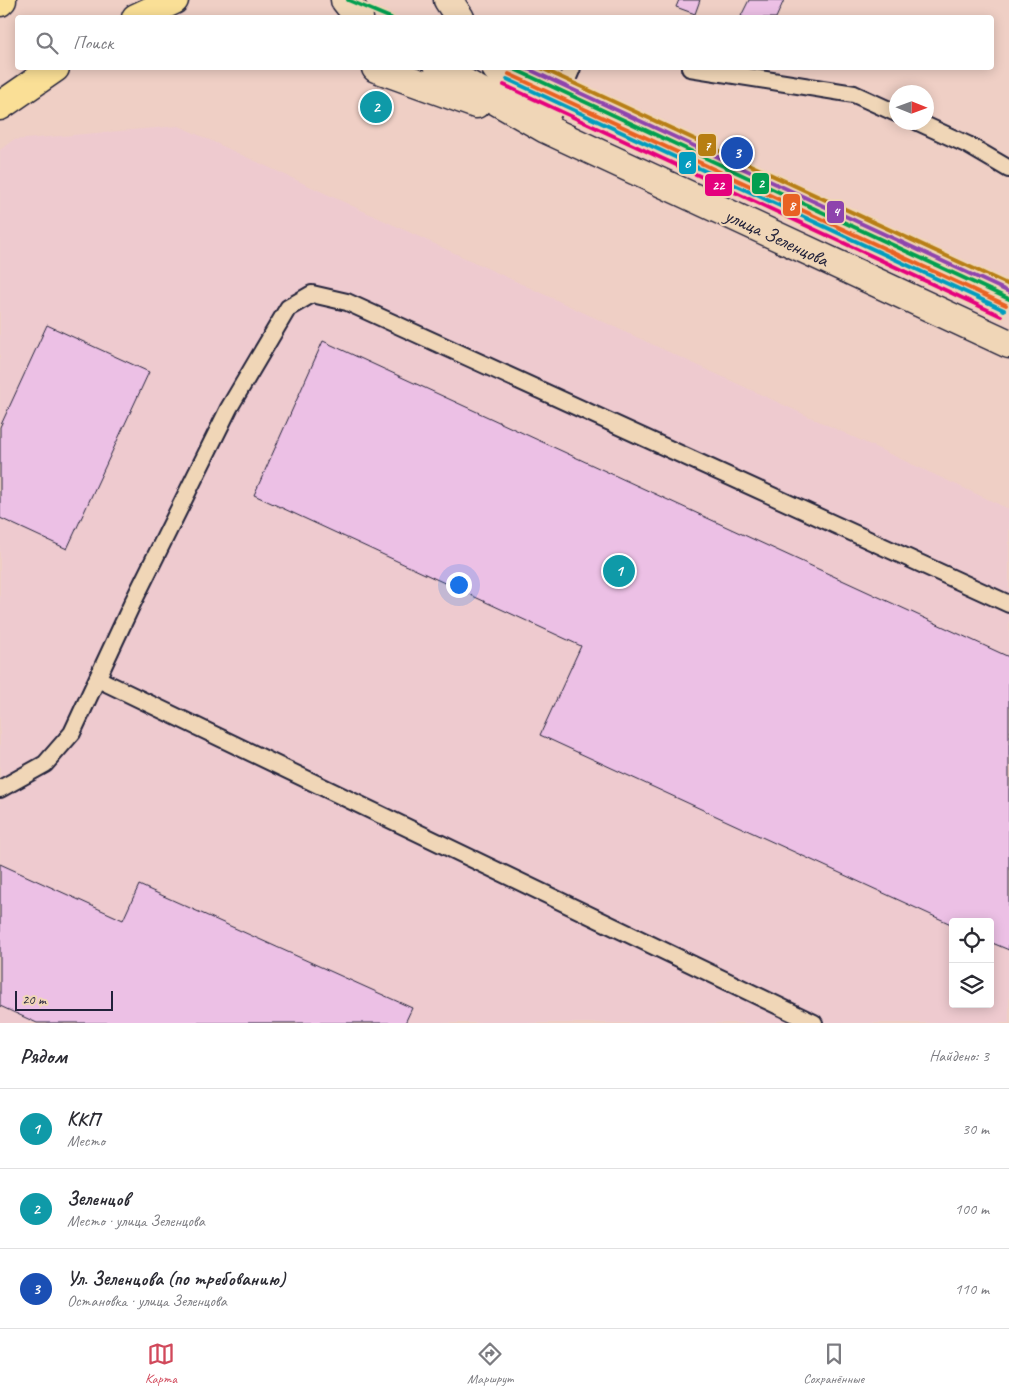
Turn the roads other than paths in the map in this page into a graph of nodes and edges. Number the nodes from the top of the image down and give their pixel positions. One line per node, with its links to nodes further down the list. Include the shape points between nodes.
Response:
1 (174, 0): 4 (main road)
2 (345, 0): 5 (main road)
3 (448, 0): 6 (main road)
4 (142, 15)
5 (358, 15)
6 (458, 15)
7 (52, 70): 13 (main road)
8 (382, 70): 15 (main road)
9 (443, 70): 15 (main road, улица Зеленцова)
10 (498, 70): 15 (main road, улица Зеленцова)
11 (571, 70): 15 (lane)
12 (703, 70): 14 (lane, via 854,94)
13 (0, 106)
14 (889, 110)
15 (546, 129): 18 (main road, улица Зеленцова)
16 (934, 129): 17 (lane)
17 (1009, 168)
18 (1009, 344)
19 (1009, 604): 20 (lane, via 347,302 312,294 288,308 233,400)
20 (98, 679): 21 (lane, via 72,733 45,764); 22 (lane)
21 (0, 789)
22 (814, 1023)

